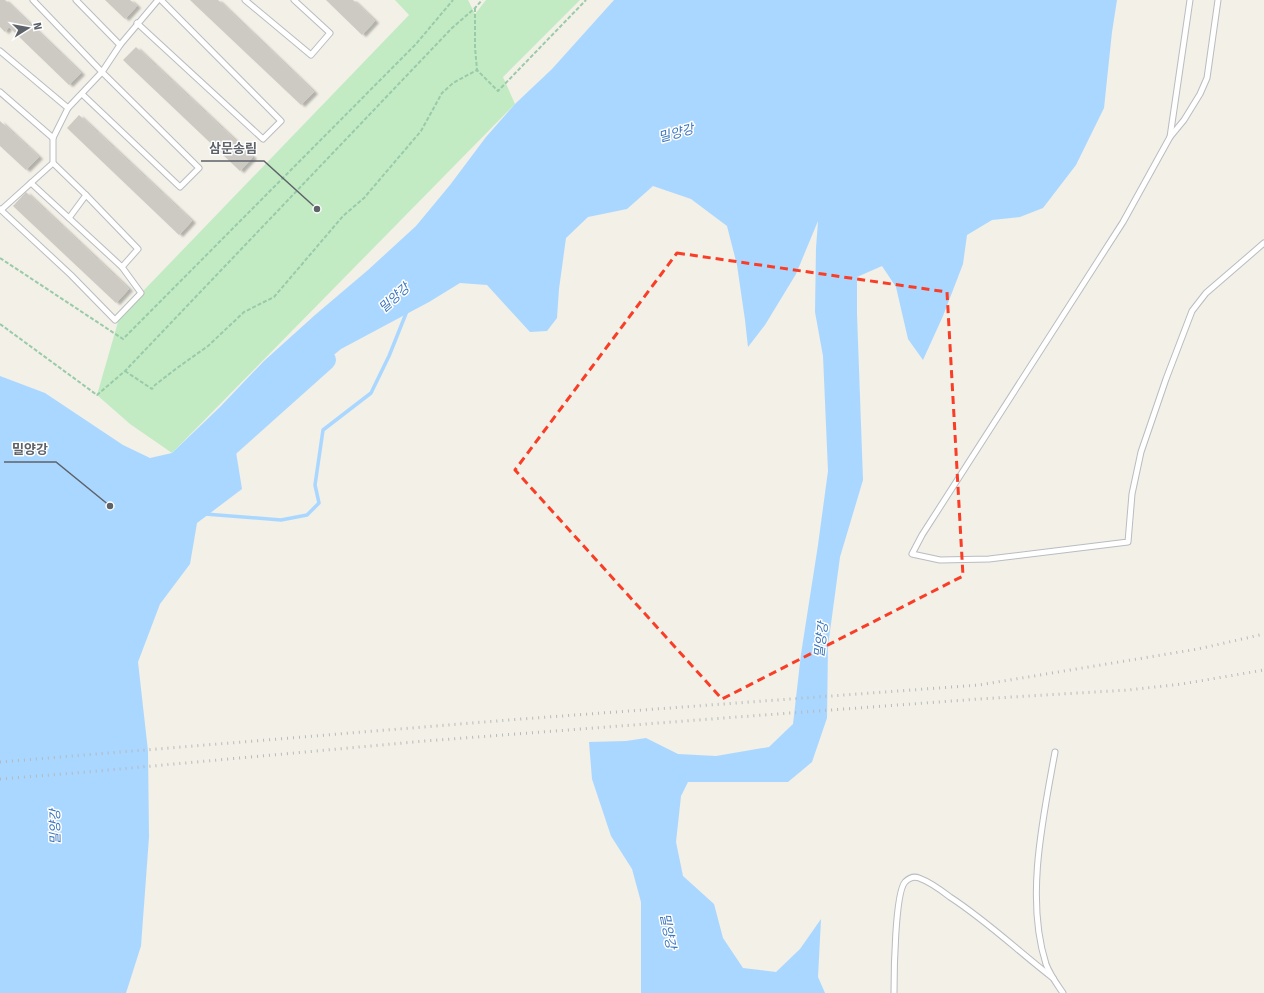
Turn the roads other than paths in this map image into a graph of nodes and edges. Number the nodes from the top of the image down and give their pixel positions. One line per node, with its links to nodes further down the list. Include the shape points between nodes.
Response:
1 (33, 0): 12 (lane)
2 (76, 0): 10 (lane)
3 (158, 0): 9 (lane)
4 (161, 0): 9 (lane, via 281,121 262,139)
5 (245, 0): 6 (lane, via 311,55 330,33)
6 (294, 0)
7 (1190, 0): 16 (lane)
8 (1218, 0): 16 (lane, via 1207,78 1184,120)
9 (137, 23): 10 (lane)
10 (120, 44): 12 (lane)
11 (0, 51): 15 (lane)
12 (102, 72): 14 (lane); 14 (lane, via 199,168 180,188)
13 (0, 92): 17 (lane)
14 (82, 94): 15 (lane)
15 (68, 108): 17 (lane)
16 (1170, 137): 23 (lane, via 1123,222 922,534 912,554 940,560 990,559 1128,542 1132,494 1141,452 1192,311 1206,293)
17 (53, 138): 18 (lane)
18 (53, 163): 19 (lane); 20 (lane)
19 (31, 183): 21 (lane); 22 (lane)
20 (86, 195): 22 (lane); 24 (lane, via 138,249)
21 (1, 209): 24 (lane, via 115,320 140,293)
22 (69, 218): 24 (lane)
23 (1264, 243)
24 (122, 267)
25 (1055, 752): 26 (lane, via 1037,870 1037,912 1046,964)
26 (1053, 978): 27 (lane, via 974,913 918,877 904,882 901,895 895,944); 28 (lane)
27 (894, 993)
28 (1063, 993)

